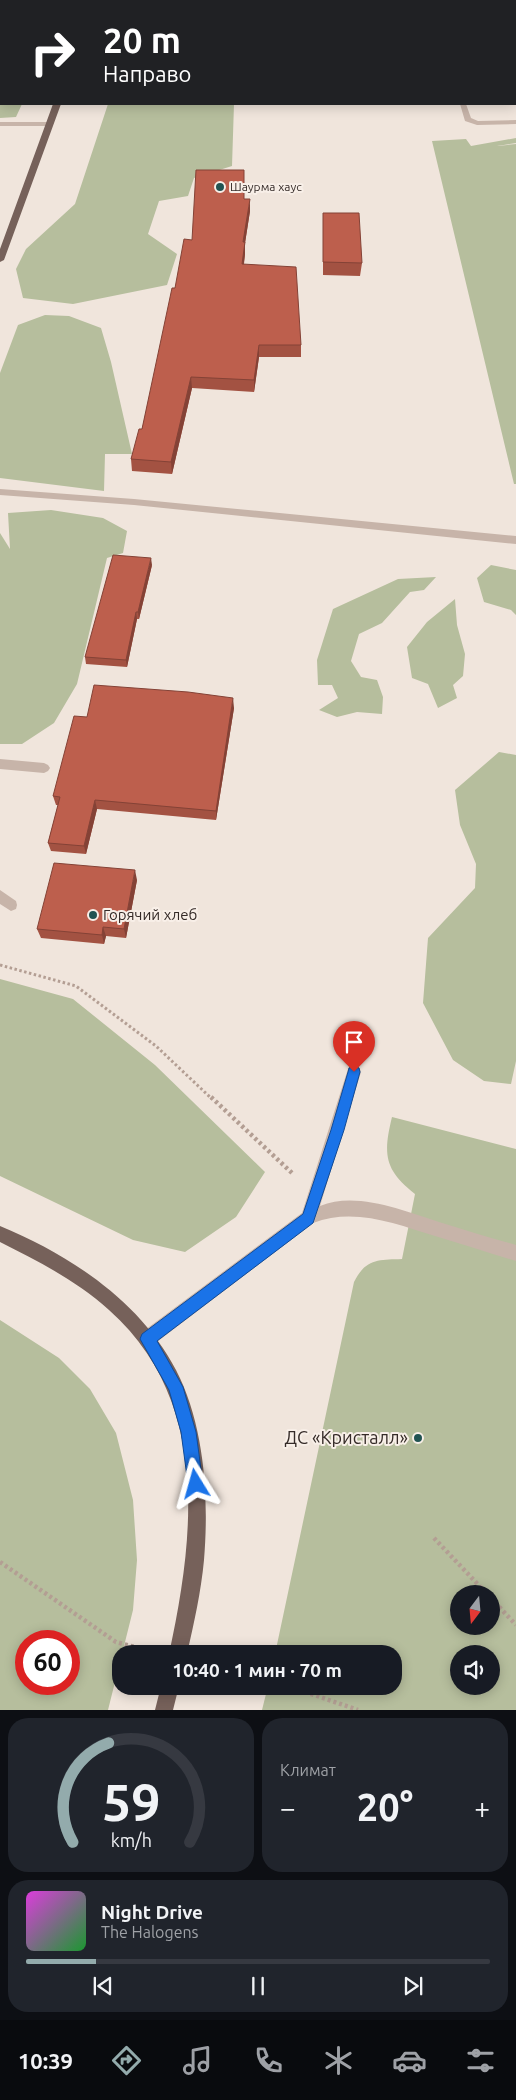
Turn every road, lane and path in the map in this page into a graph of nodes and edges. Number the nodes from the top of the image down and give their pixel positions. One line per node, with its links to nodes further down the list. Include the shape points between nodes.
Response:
1 (57, 105): 5 (main road)
2 (463, 105): 3 (street, via 468,119 477,123)
3 (516, 122)
4 (0, 124): 5 (street)
5 (49, 124): 6 (main road)
6 (0, 260)
7 (0, 492): 8 (street)
8 (516, 540)
9 (0, 764): 10 (street)
10 (44, 768)
11 (0, 896): 12 (street)
12 (11, 905)
13 (0, 965): 15 (path, via 76,986 156,1046)
14 (354, 1072): 15 (street)
15 (316, 1196): 16 (street)
16 (308, 1218): 18 (street, via 328,1210 380,1212); 19 (street)
17 (0, 1234): 19 (main road, via 45,1257 108,1298)
18 (516, 1253)
19 (147, 1339): 26 (main road, via 175,1387 188,1432 196,1484 192,1582)
20 (434, 1538): 22 (path)
21 (0, 1562): 25 (path, via 116,1642)
22 (478, 1585)
23 (500, 1608): 24 (path)
24 (516, 1625)
25 (130, 1645)
26 (180, 1645)
27 (168, 1695): 29 (main road)
28 (314, 1695): 30 (path)
29 (164, 1710)
30 (358, 1710)

